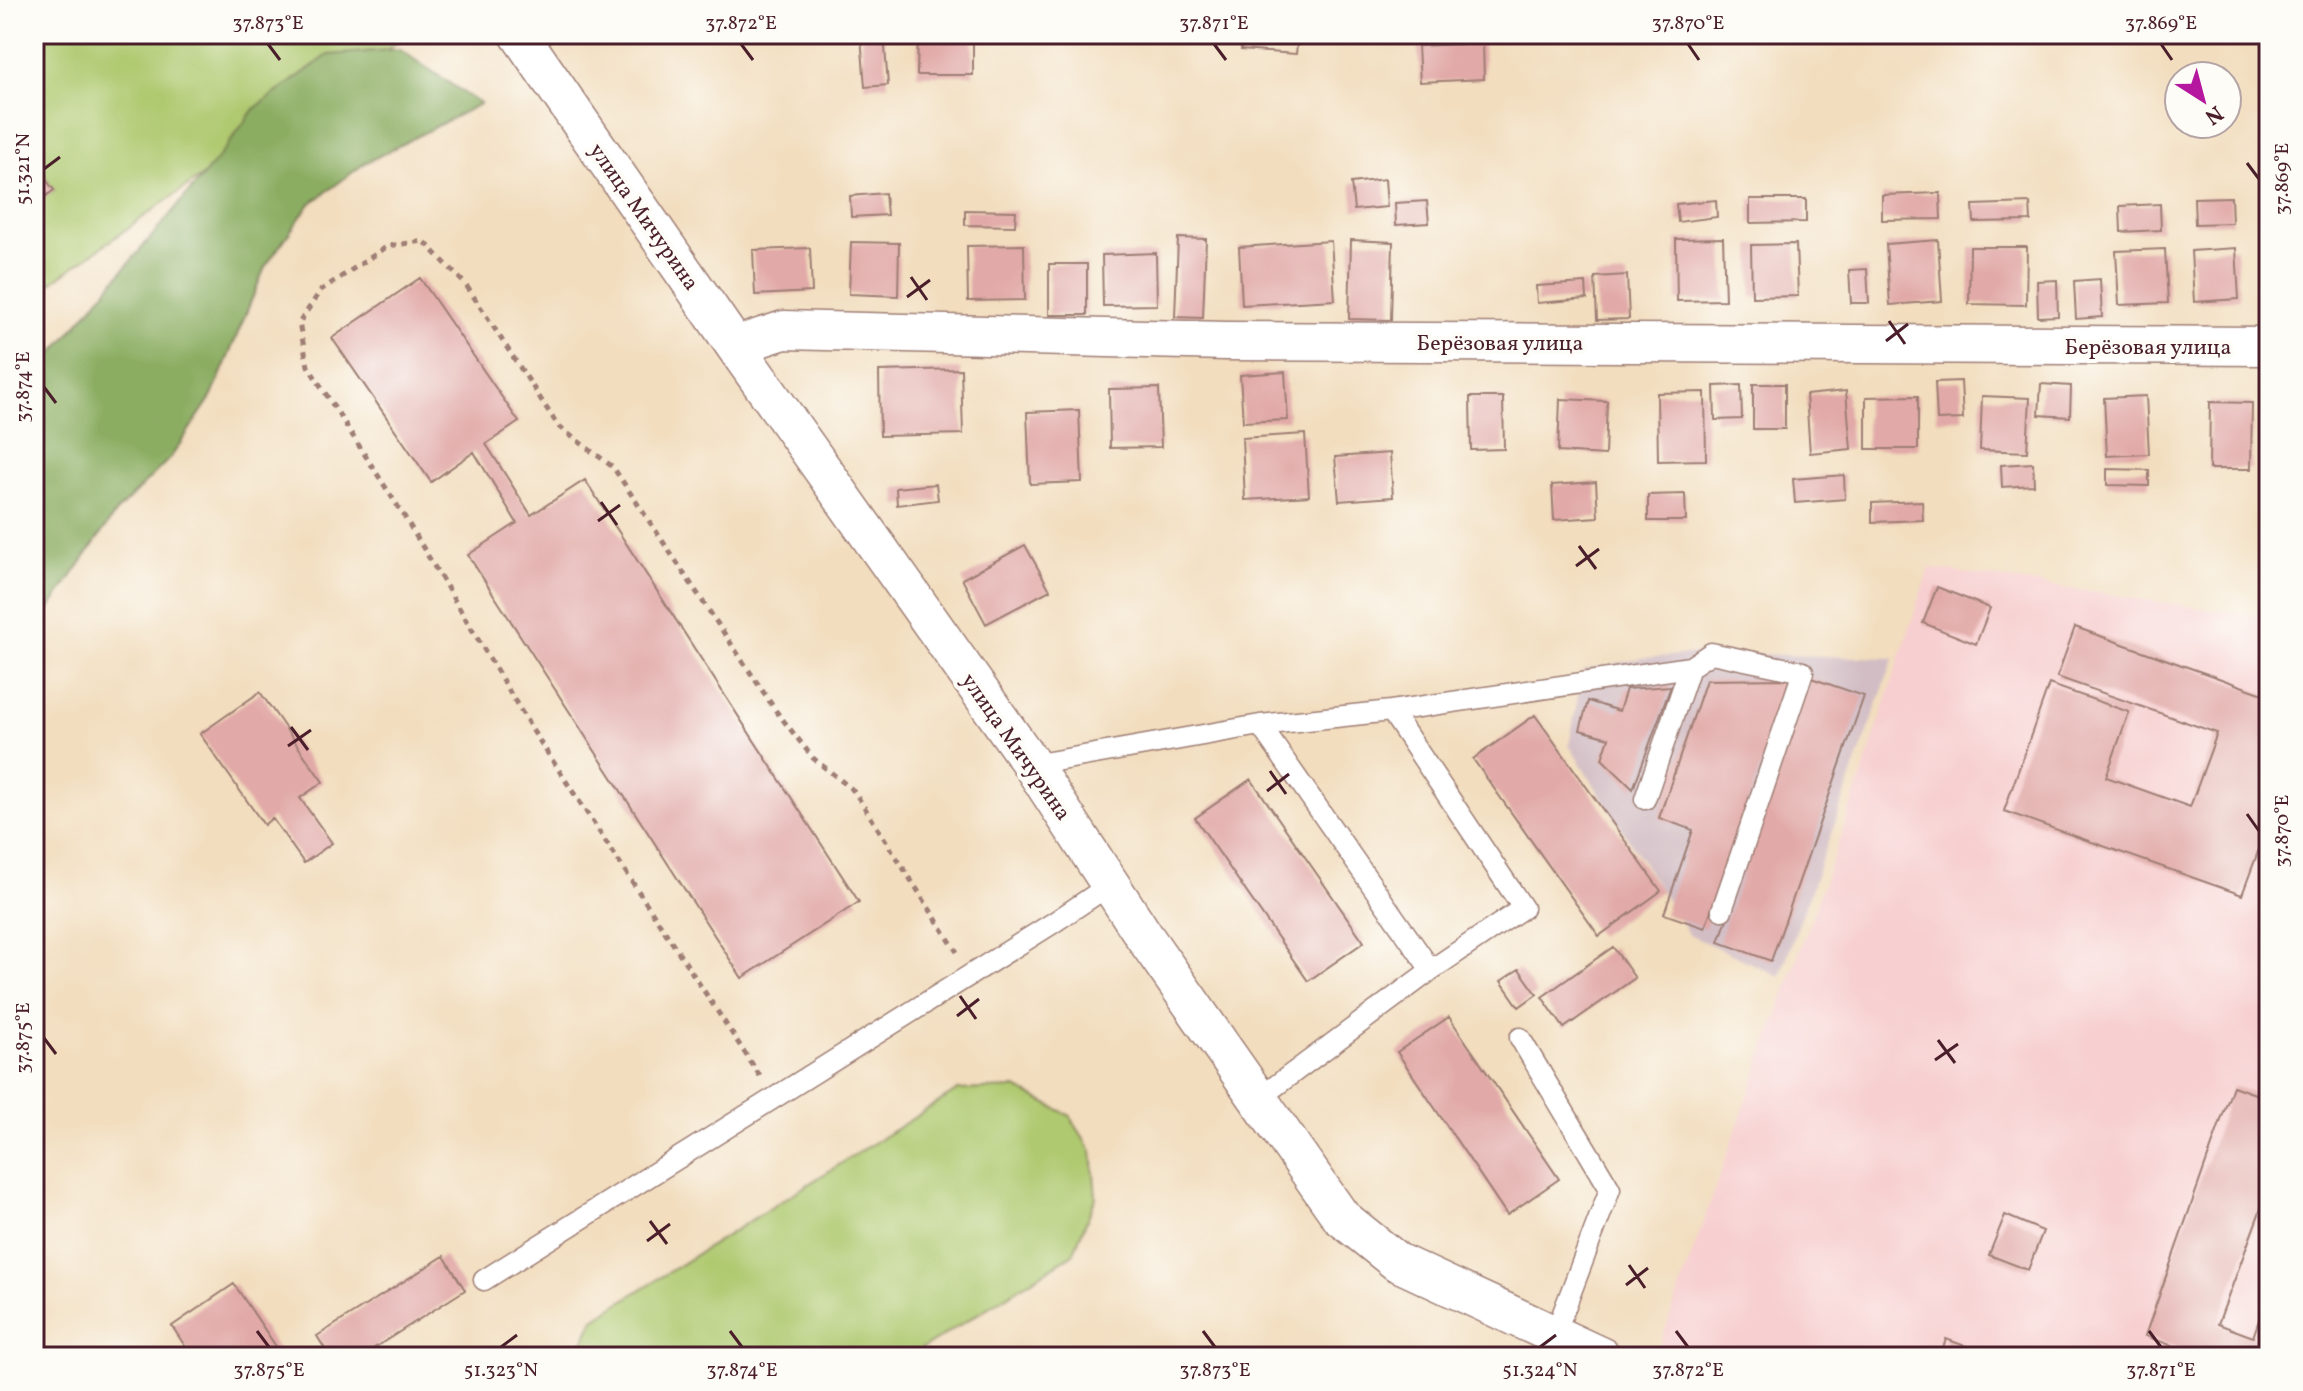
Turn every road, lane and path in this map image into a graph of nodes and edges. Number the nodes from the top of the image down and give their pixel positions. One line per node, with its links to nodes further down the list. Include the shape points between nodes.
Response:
1 (519, 34): 2 (street, улица Мичурина)
2 (735, 346): 3 (street, Берёзовая улица, via 784,330 1242,341); 7 (street, улица Мичурина)
3 (2269, 346)
4 (1690, 667): 5 (lane); 8 (lane); 10 (lane, via 1711,653 1803,672)
5 (1391, 711): 6 (lane); 11 (lane, via 1523,908)
6 (1260, 725): 7 (lane); 11 (lane)
7 (1032, 765): 9 (street, улица Мичурина)
8 (1645, 799)
9 (1111, 884): 12 (lane); 15 (street, улица Мичурина)
10 (1722, 910)
11 (1431, 970): 15 (lane)
12 (972, 974): 14 (lane); 14 (path, via 854,791 813,758 776,711 613,467 559,427 466,285 424,241 388,246 321,290 299,323 308,366 533,731)
13 (1520, 1038): 17 (lane, via 1610,1189)
14 (774, 1097): 16 (lane)
15 (1258, 1099): 17 (street, улица Мичурина, via 1341,1217 1397,1262)
16 (484, 1280)
17 (1555, 1334): 18 (street, улица Мичурина)
18 (1601, 1357)

